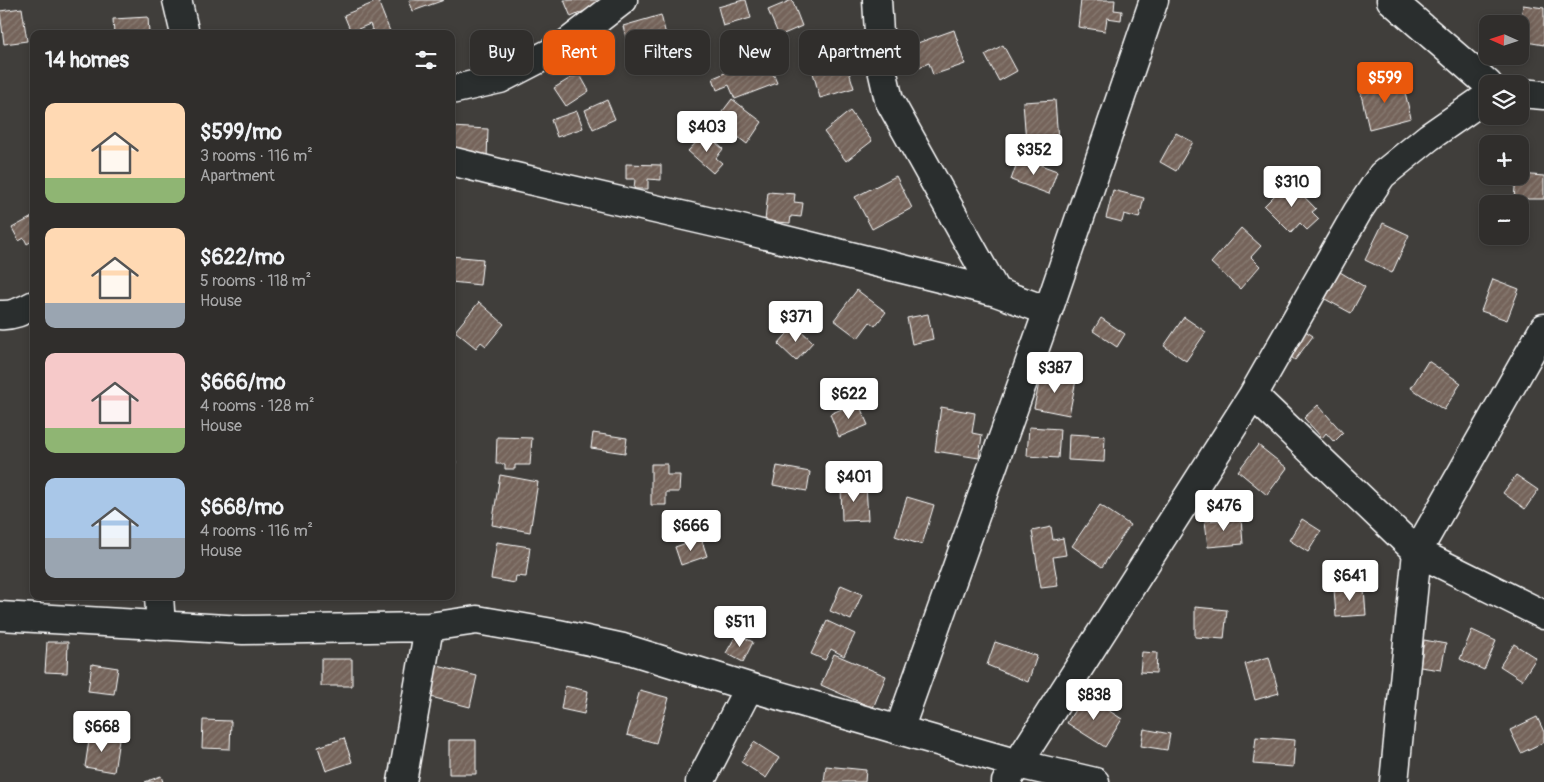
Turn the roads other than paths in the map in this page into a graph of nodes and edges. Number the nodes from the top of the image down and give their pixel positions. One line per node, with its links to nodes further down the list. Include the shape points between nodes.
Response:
1 (177, 0): 6 (street)
2 (623, 0): 8 (street, via 562,47 500,79)
3 (877, 0): 13 (street, via 881,65 889,100)
4 (1154, 0): 15 (street)
5 (1391, 0): 7 (street)
6 (184, 30)
7 (1479, 76)
8 (455, 89)
9 (1529, 94): 10 (street)
10 (1544, 96)
11 (1479, 102): 18 (street, via 1382,175)
12 (455, 162): 13 (street)
13 (996, 292): 15 (street)
14 (30, 307): 16 (street)
15 (1048, 311): 26 (street)
16 (0, 315)
17 (1544, 328): 19 (street)
18 (1252, 395): 19 (street); 27 (street)
19 (1417, 552): 21 (street); 31 (street)
20 (160, 600): 23 (street)
21 (1544, 615)
22 (0, 616): 23 (street)
23 (161, 626): 24 (street, via 243,630)
24 (429, 627): 25 (street, via 477,620 558,634 623,648); 28 (street)
25 (749, 687): 26 (street); 29 (street)
26 (899, 730): 27 (street)
27 (1012, 773): 30 (street)
28 (402, 782)
29 (700, 782)
30 (1095, 782)
31 (1394, 782)

